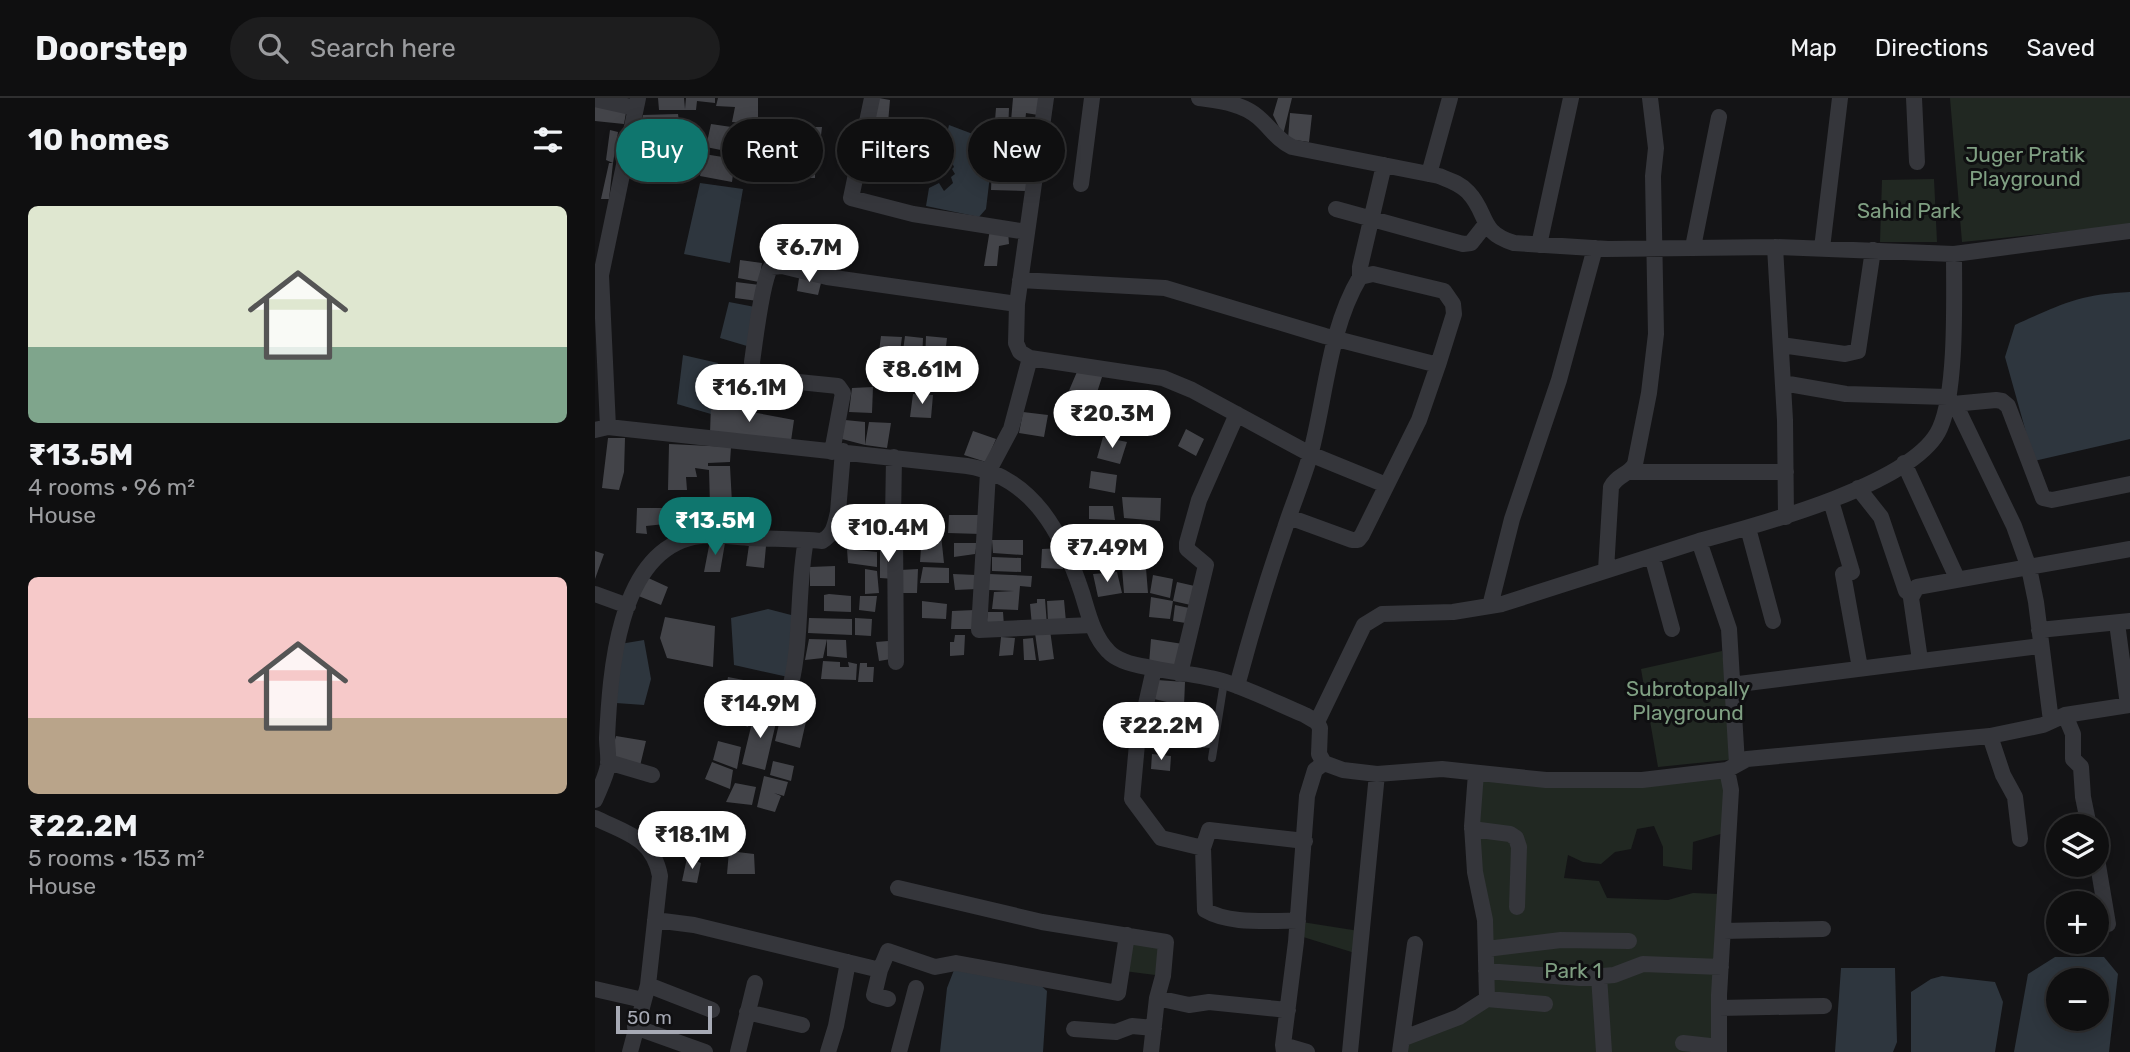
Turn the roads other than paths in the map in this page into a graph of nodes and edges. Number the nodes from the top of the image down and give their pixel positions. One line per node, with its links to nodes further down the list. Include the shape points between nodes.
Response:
1 (872, 98): 21 (street, via 851,198 913,214)
2 (1046, 98): 21 (street)
3 (1092, 98): 16 (street)
4 (1199, 98): 14 (street, via 1243,108 1292,147)
5 (1450, 98): 15 (street)
6 (1571, 98): 22 (street)
7 (1650, 98): 26 (street, via 1655,127)
8 (1840, 98): 27 (street)
9 (1914, 98): 13 (street)
10 (595, 99): 11 (street)
11 (636, 103): 40 (street, via 601,275)
12 (1719, 117): 23 (street)
13 (1917, 162)
14 (1384, 165): 15 (street); 18 (street)
15 (1429, 174): 19 (street, via 1459,184)
16 (1081, 184)
17 (1336, 209): 18 (street)
18 (1371, 220): 19 (street, via 1463,244 1475,239); 30 (street)
19 (1486, 224): 22 (street, via 1501,239)
20 (2130, 231): 29 (street)
21 (1027, 232): 31 (street)
22 (1539, 244): 25 (street)
23 (1693, 247): 24 (street); 26 (street)
24 (1775, 247): 27 (street); 34 (street)
25 (1595, 248): 26 (street); 67 (street)
26 (1654, 248): 46 (street, via 1656,334 1649,393)
27 (1822, 248): 28 (street)
28 (1873, 250): 29 (street); 34 (street, via 1858,351 1845,354)
29 (1954, 254): 38 (street)
30 (1360, 277): 33 (street); 36 (street, via 1373,274 1444,291 1454,314)
31 (1020, 281): 32 (street); 33 (street, via 1165,288)
32 (1017, 304): 35 (street, via 1016,343); 41 (street, via 771,267 751,362 753,372 760,378 838,386 843,393)
33 (1336, 339): 36 (street); 42 (street)
34 (1781, 345): 37 (street)
35 (1030, 358): 39 (street, via 1163,378); 45 (street, via 1011,429)
36 (1438, 365): 49 (street, via 1419,420)
37 (1783, 383): 38 (street, via 1846,394); 47 (street)
38 (1950, 401): 44 (street, via 1937,434); 48 (street, via 1996,400 2008,406 2043,498); 61 (street, via 2014,526)
39 (1237, 414): 42 (street); 77 (street, via 1199,500 1187,542 1191,554 1206,565)
40 (602, 428): 41 (street)
41 (838, 452): 43 (street); 52 (street)
42 (1310, 454): 49 (street); 54 (street)
43 (894, 457): 45 (street); 55 (street)
44 (1904, 463): 50 (street); 63 (street)
45 (988, 472): 70 (street, via 1010,480 1056,527 1071,557); 70 (street, via 978,631)
46 (1631, 472): 47 (street); 62 (street, via 1611,487)
47 (1786, 472): 53 (street)
48 (2130, 484)
49 (1386, 485): 54 (street, via 1358,540)
50 (1858, 488): 51 (street); 64 (street, via 1881,517)
51 (1831, 501): 53 (street); 75 (street, via 1848,573)
52 (838, 512): 55 (street, via 887,515); 57 (street, via 829,537)
53 (1786, 516): 56 (street)
54 (1289, 517): 79 (street)
55 (893, 521): 74 (street)
56 (1748, 528): 58 (street); 68 (street)
57 (806, 540): 66 (street, via 712,534 691,538 654,557 642,571); 78 (street)
58 (1699, 541): 60 (street); 80 (street, via 1729,629)
59 (2130, 549): 61 (street)
60 (1652, 556): 62 (street); 71 (street)
61 (2029, 568): 63 (street); 72 (street)
62 (1606, 570): 67 (street)
63 (1957, 578): 73 (street, via 1917,587 1912,593)
64 (1906, 591)
65 (595, 594): 66 (street)
66 (628, 606): 86 (street, via 617,648)
67 (1490, 606): 83 (street, via 1453,612 1392,612 1369,621)
68 (1773, 621)
69 (2123, 622): 72 (street); 81 (street)
70 (1092, 625): 76 (street, via 1108,652)
71 (1672, 629)
72 (2039, 638): 73 (street); 82 (street)
73 (1920, 660): 75 (street)
74 (896, 663)
75 (1860, 668): 80 (street)
76 (1154, 669): 77 (street); 98 (street, via 1137,744 1132,799 1161,838)
77 (1180, 674): 79 (street)
78 (791, 684)
79 (1230, 684): 83 (street); 85 (lane)
80 (1731, 685): 88 (street)
81 (2129, 705): 82 (street)
82 (2058, 718): 84 (street); 93 (street, via 2073,734 2073,759 2082,769)
83 (1317, 722): 87 (street)
84 (1990, 736): 88 (street, via 1747,759); 96 (street, via 2015,797)
85 (1212, 758)
86 (608, 762): 91 (street); 92 (street)
87 (1324, 763): 90 (street); 97 (street, via 1310,782)
88 (1732, 767): 89 (street, via 1642,780 1546,780); 104 (street)
89 (1476, 773): 90 (street, via 1442,769); 95 (street)
90 (1377, 774): 142 (street)
91 (652, 775)
92 (595, 800)
93 (2087, 814)
94 (595, 818): 101 (street, via 644,842 657,859 660,876)
95 (1472, 829): 100 (street, via 1516,838); 108 (street)
96 (2020, 839)
97 (1305, 841): 98 (street, via 1209,830); 102 (street)
98 (1203, 848): 102 (street, via 1205,910 1230,918)
99 (898, 888): 105 (street, via 1042,922)
100 (1517, 907)
101 (655, 920): 109 (street); 117 (street)
102 (1298, 921): 125 (street)
103 (1823, 929): 104 (street)
104 (1723, 932): 110 (street)
105 (1127, 935): 111 (street, via 1118,993 956,963 935,967 888,951); 118 (street, via 1166,942)
106 (1629, 941): 108 (street, via 1561,940)
107 (1415, 944): 132 (street)
108 (1486, 949): 112 (street)
109 (848, 962): 111 (street); 138 (street)
110 (1721, 967): 113 (street, via 1643,964); 123 (street)
111 (880, 970): 119 (street, via 874,995)
112 (1486, 971): 113 (street); 120 (street)
113 (1599, 976): 143 (street)
114 (755, 984): 126 (street)
115 (916, 988): 139 (street)
116 (595, 989): 117 (street)
117 (645, 992): 124 (street); 128 (street)
118 (1157, 998): 125 (street, via 1189,1005 1209,1002); 129 (street)
119 (888, 999)
120 (1487, 999): 121 (street); 132 (street)
121 (1545, 1004)
122 (1824, 1006): 123 (street)
123 (1719, 1008): 134 (street)
124 (712, 1010)
125 (1288, 1010): 133 (street)
126 (747, 1012): 127 (street); 137 (street)
127 (802, 1025)
128 (635, 1027): 135 (street); 136 (street)
129 (1154, 1028): 130 (street, via 1116,1032); 140 (street)
130 (1074, 1029)
131 (1683, 1044): 134 (street)
132 (1402, 1045)
133 (1284, 1049): 141 (street)
134 (1719, 1049)
135 (630, 1052)
136 (705, 1052)
137 (738, 1052)
138 (828, 1052)
139 (899, 1052)
140 (1151, 1052)
141 (1307, 1052)
142 (1350, 1052)
143 (1604, 1052)

